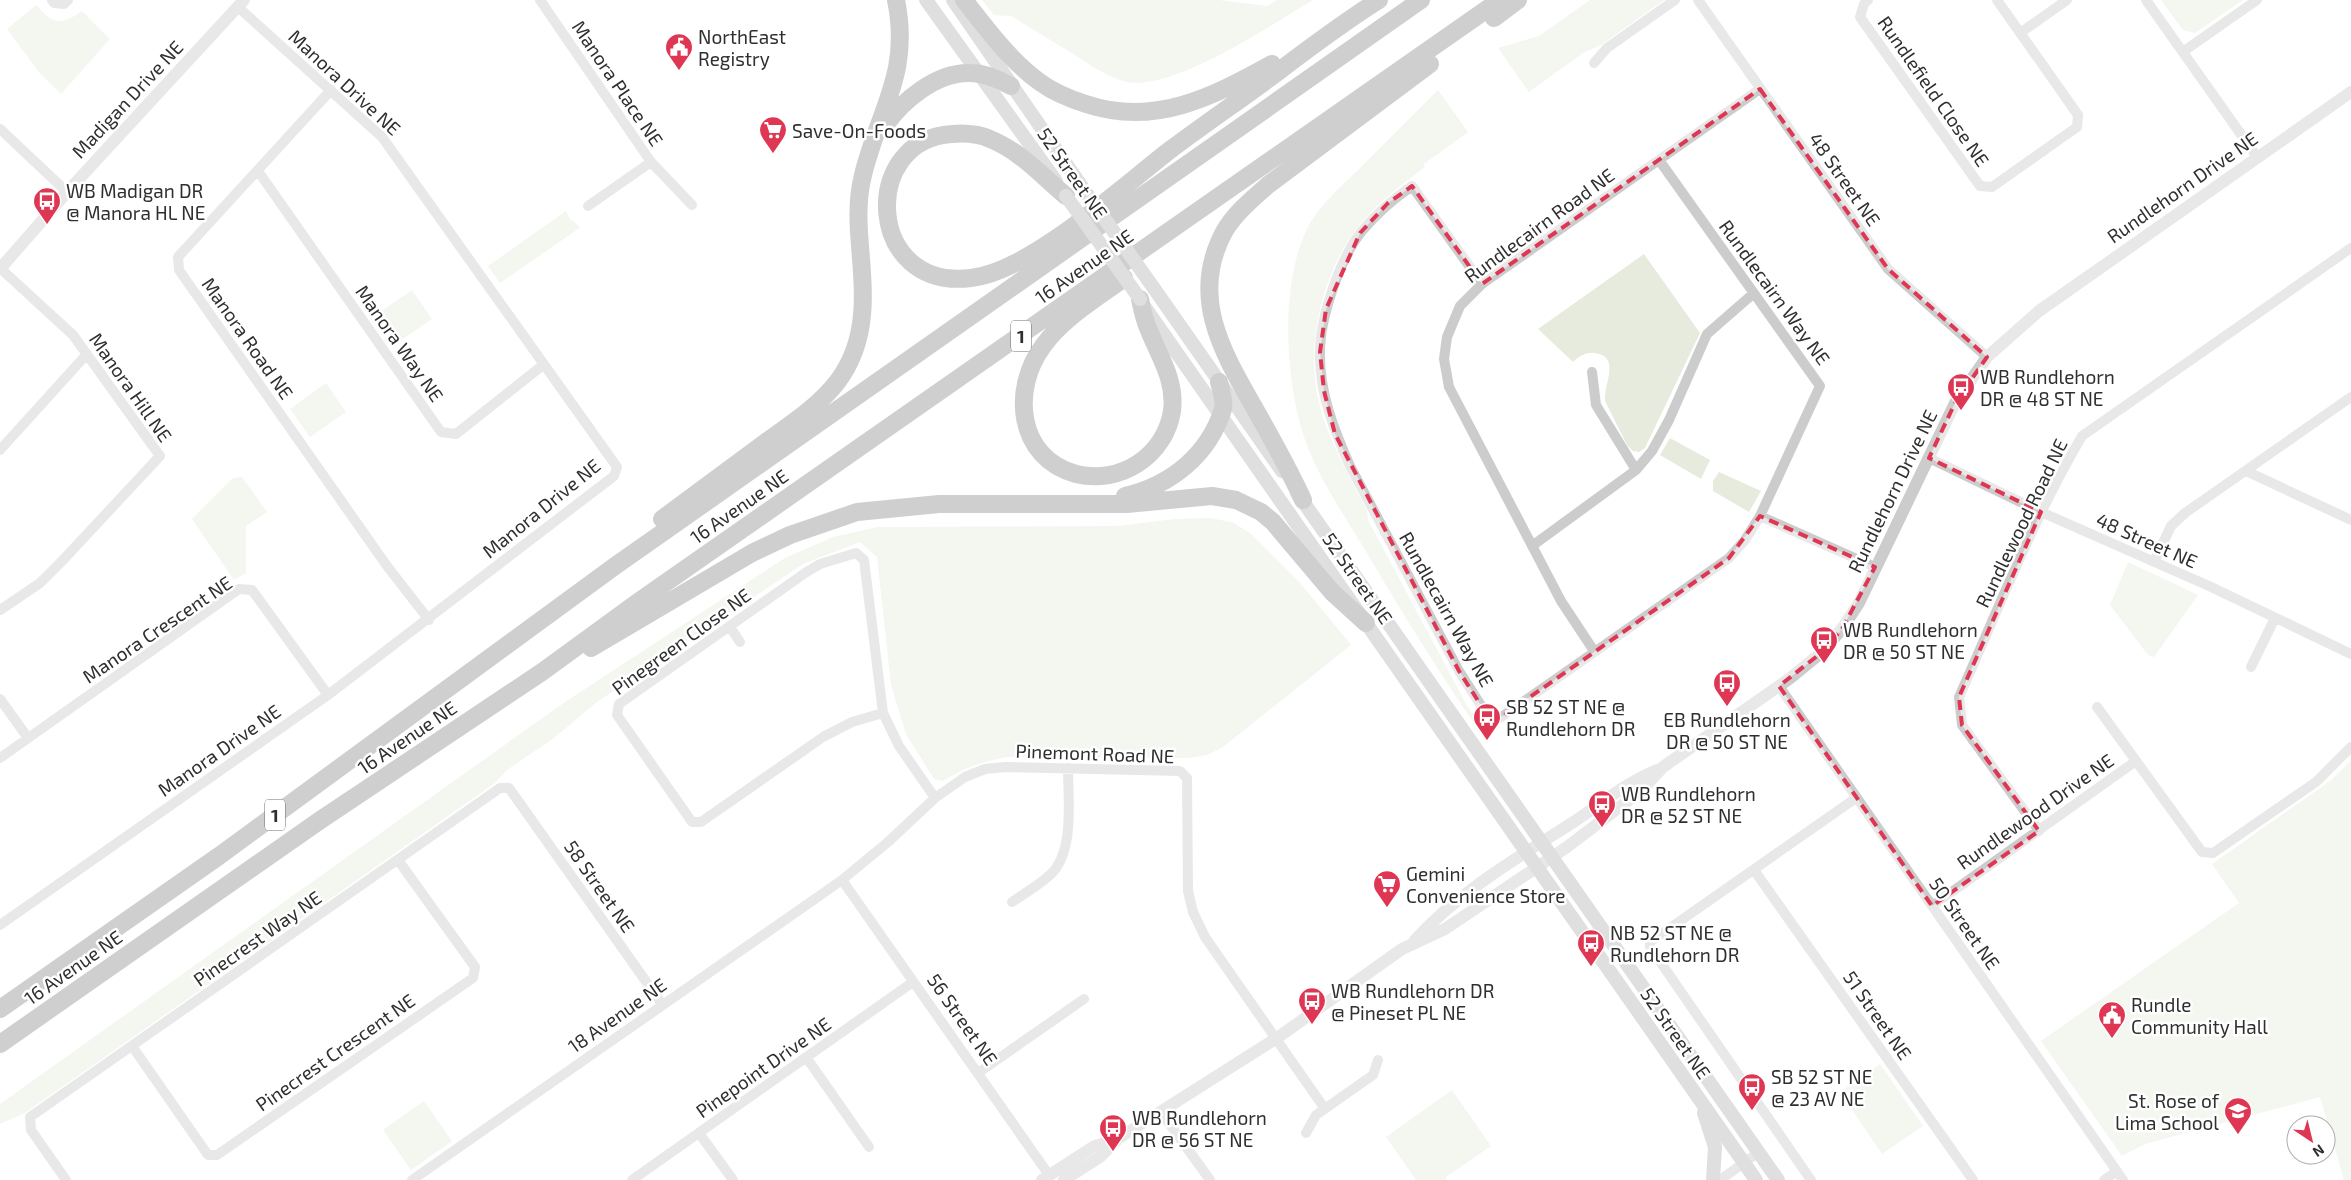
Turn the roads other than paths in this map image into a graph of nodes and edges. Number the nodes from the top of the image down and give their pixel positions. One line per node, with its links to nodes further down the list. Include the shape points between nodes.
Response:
1 (52, 0): 2 (street, via 64,4)
2 (68, 0)
3 (540, 0): 34 (street, Manora Place NE)
4 (896, 0): 31 (highway, via 900,56)
5 (926, 0): 24 (main road, 52 Street NE)
6 (953, 0): 25 (main road, 52 Street NE)
7 (964, 0): 21 (highway, via 1003,48 1041,83 1074,100 1102,109 1154,112 1185,106)
8 (1379, 0): 21 (highway)
9 (1421, 0): 65 (highway, 16 Avenue NE / 1)
10 (1500, 0): 30 (highway, 16 Avenue NE / 1)
11 (1518, 0): 56 (highway, via 1268,185 1233,220 1219,244 1209,287 1216,332 1228,362 1289,469)
12 (1675, 0): 23 (street, via 1607,48)
13 (1698, 0): 27 (street, 48 Street NE)
14 (1868, 0): 20 (street, Rundlefield Close NE, via 1860,17 1980,186 1992,187 2077,127 2078,115)
15 (1997, 0): 20 (street, Rundlefield Close NE)
16 (2066, 0): 20 (street)
17 (2146, 0): 22 (street)
18 (2257, 0): 22 (street)
19 (241, 3): 26 (street, Manora Drive NE); 36 (street, Madigan Drive NE)
20 (2020, 33)
21 (1307, 49): 37 (highway, via 1061,234 1009,266 983,277 944,280 910,262 889,228 886,202 898,165 919,144 947,134 976,135 1000,143)
22 (2184, 52): 32 (street)
23 (1594, 63)
24 (980, 74): 25 (highway); 31 (highway, via 958,75 918,92 896,111); 37 (main road, 52 Street NE)
25 (1011, 86): 49 (main road, 52 Street NE, bridge)
26 (330, 90): 35 (street, Manora Road NE); 47 (street, Manora Drive NE, via 382,137)
27 (1760, 90): 33 (street, Rundlecairn Road NE); 46 (street, 48 Street NE, via 1888,270)
28 (2351, 92): 32 (street, Rundlehorn Drive NE)
29 (0, 129): 36 (street)
30 (1300, 141): 44 (highway, via 1062,325 1042,347 1025,382 1022,409 1025,422 1044,455 1076,474 1100,476 1136,465 1157,447 1169,424 1171,386); 74 (highway, 16 Avenue NE / 1)
31 (872, 147): 65 (highway, via 858,201 863,290 860,331 852,356 838,380 808,411 581,579)
32 (2257, 157): 46 (street, Rundlehorn Drive NE, via 2039,311)
33 (1659, 160): 42 (street, Rundlecairn Road NE); 43 (street, Rundlecairn Way NE)
34 (651, 162): 38 (street, Manora Place NE); 39 (street, Manora Place NE)
35 (258, 171): 47 (street, Manora Way NE, via 441,432 456,434); 67 (street, Manora Road NE, via 178,257 179,270 386,566)
36 (67, 192): 41 (street, Madigan Drive NE)
37 (1066, 196): 44 (main road, 52 Street NE, bridge)
38 (692, 205)
39 (588, 206)
40 (2351, 248): 58 (street, Rundlewood Road NE, via 2082,436)
41 (0, 269): 45 (street, Manora Hill NE, via 60,322)
42 (1482, 284): 61 (street, Rundlecairn Road NE, via 1460,306 1448,337 1444,359 1449,387); 71 (street, Rundlecairn Way NE, via 1412,186 1388,203 1360,233 1340,271 1326,309 1320,352 1324,391 1335,434 1459,671 1489,718 1500,718)
43 (1754, 293): 54 (street, via 1707,334 1652,451); 59 (street, Rundlecairn Way NE, via 1820,386)
44 (1140, 299): 51 (main road, 52 Street NE)
45 (87, 354): 52 (street); 64 (street, Manora Hill NE, via 160,456 64,560 40,583)
46 (1987, 357): 53 (street, Rundlehorn Drive NE, via 1955,403)
47 (543, 365): 67 (street, Manora Drive NE, via 617,467 614,476)
48 (1592, 372): 54 (street, via 1596,405)
49 (1219, 382): 51 (highway, via 1223,410); 56 (main road, 52 Street NE)
50 (2351, 397): 55 (street)
51 (1220, 414): 57 (highway, via 1214,434 1184,469 1144,491); 68 (main road, 52 Street NE)
52 (0, 450)
53 (1928, 458): 58 (street, 48 Street NE); 63 (street, Rundlehorn Drive NE)
54 (1636, 470): 61 (street)
55 (2246, 471): 60 (street); 62 (street, via 2171,526)
56 (1302, 500): 90 (main road, 52 Street NE)
57 (1093, 503): 68 (highway, via 1127,504 1212,496 1249,505 1273,522 1332,592); 74 (highway, via 924,504 874,509 823,522 752,553 566,663)
58 (2042, 512): 62 (street, 48 Street NE); 89 (street, Rundlewood Road NE, via 1959,697 1962,725)
59 (1760, 516): 63 (street); 71 (street, Rundlecairn Way NE, via 1729,558)
60 (2351, 520)
61 (1532, 546): 71 (street, Rundlecairn Road NE, via 1561,601)
62 (2154, 562): 66 (street, 48 Street NE)
63 (1876, 567): 75 (street, Rundlehorn Drive NE, via 1842,629 1821,653)
64 (0, 610)
65 (547, 615): 104 (highway, 16 Avenue NE / 1, via 219,856)
66 (2275, 618): 72 (street, 48 Street NE); 73 (street)
67 (428, 620): 76 (street, Manora Drive NE)
68 (1366, 623): 91 (main road, 52 Street NE)
69 (730, 627): 70 (street); 79 (street, Pinegreen Close NE, via 805,572 856,553 864,560); 79 (street, Pinegreen Close NE, via 617,708 617,715 692,822 701,822 823,737 852,722)
70 (740, 642)
71 (1594, 651)
72 (2351, 654)
73 (2251, 667)
74 (542, 672): 106 (highway, 16 Avenue NE / 1, via 319,821)
75 (1779, 686): 84 (street, Rundlehorn Drive NE); 88 (street, 50 Street NE)
76 (328, 695): 80 (street, Manora Crescent NE, via 252,590 239,590); 99 (street, Manora Drive NE)
77 (0, 699): 80 (street)
78 (2097, 707): 83 (street)
79 (883, 713): 87 (street, Pinegreen Close NE, via 899,746)
80 (28, 738): 82 (street, Manora Crescent NE)
81 (2351, 748): 83 (street, Rundlewood Drive NE, via 2316,782 2213,853 2202,852)
82 (0, 758)
83 (2136, 761): 89 (street, Rundlewood Drive NE)
84 (1663, 767): 90 (street, Rundlehorn Drive NE, via 1634,780 1561,831); 92 (street, Rundlehorn Drive NE, via 1642,790)
85 (1068, 768): 87 (street, Pinemont Road NE, via 985,769 965,777); 97 (street, via 1068,830 1063,858 1051,875); 105 (street, Pinemont Road NE, via 1180,771 1187,778 1188,891 1194,912 1205,937)
86 (509, 788): 93 (street, Pinecrest Way NE, via 500,788); 103 (street, 58 Street NE)
87 (935, 798): 96 (street, Pinemont Road NE)
88 (1856, 798): 95 (street); 98 (street, 50 Street NE)
89 (2038, 831): 98 (street, Rundlewood Drive NE)
90 (1541, 841): 91 (street, Rundlehorn Drive NE); 92 (main road, 52 Street NE)
91 (1527, 852): 94 (main road, 52 Street NE); 100 (street, Rundlehorn Drive NE, via 1437,916)
92 (1552, 856): 94 (street, Rundlehorn Drive NE); 118 (main road, 52 Street NE)
93 (398, 860): 107 (street, Pinecrest Way NE); 107 (street, Pinecrest Crescent NE, via 475,967 473,978 217,1155 208,1155)
94 (1537, 867): 100 (street, Rundlehorn Drive NE, via 1445,929); 111 (main road, 52 Street NE)
95 (1754, 870): 132 (street, via 1650,942 1650,947); 133 (street, 51 Street NE)
96 (842, 880): 101 (street, 56 Street NE); 103 (street, 18 Avenue NE)
97 (1012, 902)
98 (1932, 906): 120 (street, 50 Street NE)
99 (0, 925)
100 (1412, 944): 105 (street, Rundlehorn Drive NE)
101 (913, 982): 108 (street, Pinepoint Drive NE); 110 (street, 56 Street NE)
102 (1084, 999): 110 (street)
103 (662, 1004): 123 (street, 18 Avenue NE)
104 (0, 1009)
105 (1277, 1038): 112 (street, Pinemont Road NE); 113 (street, Rundlehorn Drive NE)
106 (0, 1044)
107 (132, 1046): 122 (street, Pinecrest Way NE, via 30,1117 31,1130)
108 (806, 1057): 114 (street, Pinepoint Drive NE); 117 (street)
109 (1378, 1060): 112 (street, via 1373,1075)
110 (978, 1073): 121 (street, 56 Street NE)
111 (1700, 1101): 119 (main road, 52 Street NE); 128 (main road, via 1715,1147)
112 (1325, 1109): 115 (street, via 1316,1115)
113 (1160, 1112): 116 (street, Rundlehorn Drive NE); 127 (street)
114 (699, 1133): 124 (street, Pinepoint Drive NE); 125 (street)
115 (1306, 1134)
116 (1118, 1138): 121 (street, Rundlehorn Drive NE, via 1093,1147); 126 (street, Rundlehorn Drive NE, via 1100,1157)
117 (869, 1148)
118 (1759, 1152): 119 (street); 131 (main road, 52 Street NE)
119 (1744, 1163): 129 (street); 130 (main road, 52 Street NE)
120 (2117, 1171): 134 (street); 135 (street, 50 Street NE)
121 (1048, 1178)
122 (66, 1180)
123 (412, 1180)
124 (632, 1180)
125 (732, 1180)
126 (1064, 1180)
127 (1210, 1180)
128 (1714, 1180)
129 (1720, 1180)
130 (1756, 1180)
131 (1778, 1180)
132 (1811, 1180)
133 (1973, 1180)
134 (2104, 1180)
135 (2123, 1180)

